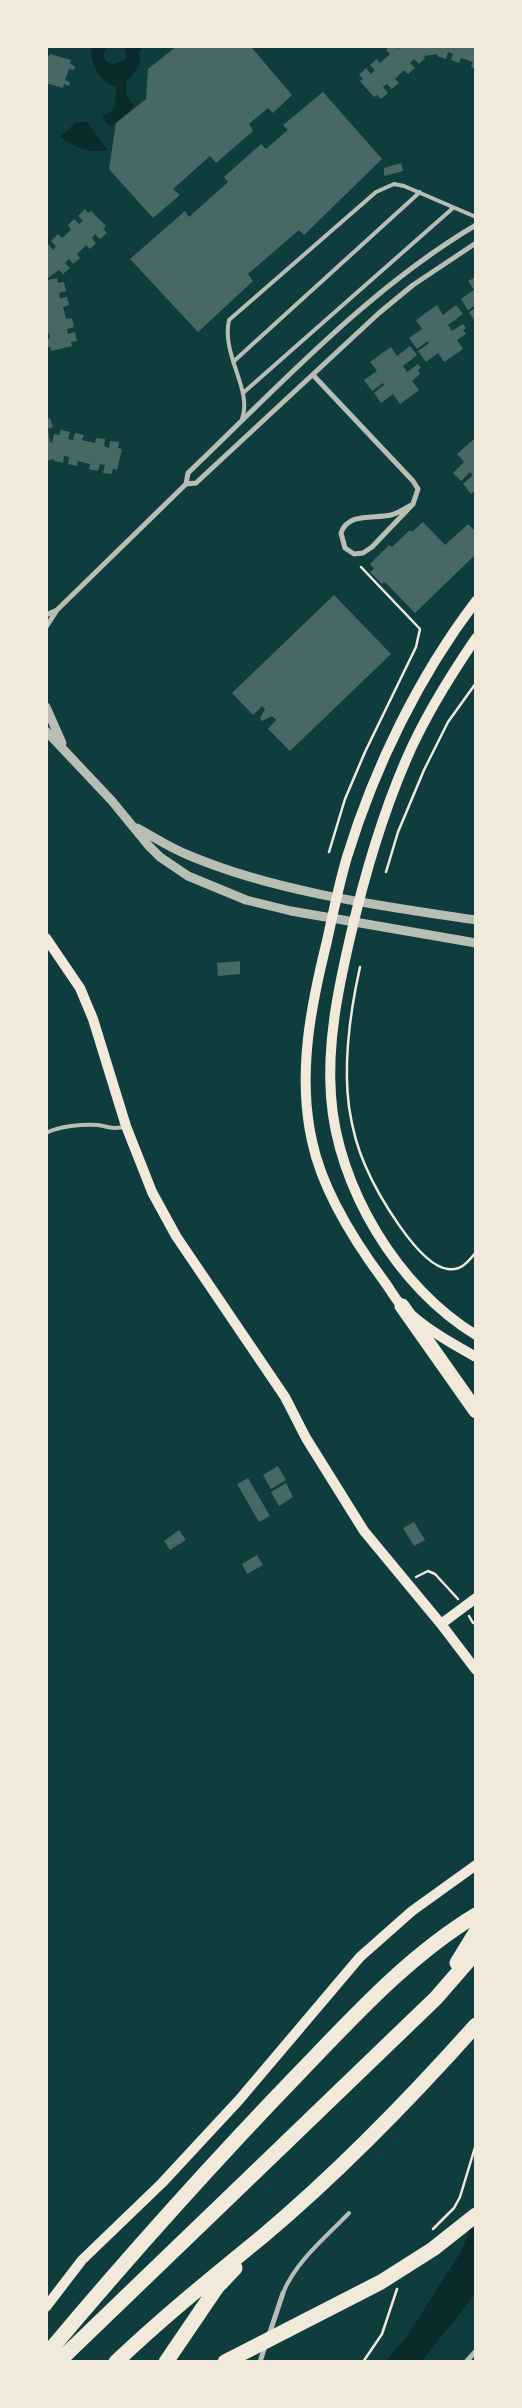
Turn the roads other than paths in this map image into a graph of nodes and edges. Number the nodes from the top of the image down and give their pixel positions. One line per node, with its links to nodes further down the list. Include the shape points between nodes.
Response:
1 (420, 192): 2 (lane); 6 (lane); 6 (lane, via 394,184 376,192 234,315 229,320 226,333)
2 (453, 208): 3 (lane); 8 (lane)
3 (476, 217)
4 (476, 225): 9 (street, via 400,276)
5 (476, 243): 7 (street, via 413,285)
6 (233, 362): 8 (lane)
7 (313, 374): 10 (street, via 196,483); 11 (street, via 414,481 418,489)
8 (243, 393): 9 (lane, via 244,410)
9 (239, 425): 10 (street, via 188,473)
10 (186, 484): 13 (street)
11 (413, 504): 11 (street, via 368,551 354,554 345,548 341,533 348,522 357,518 391,515)
12 (476, 600): 21 (main road, via 450,634 386,753 347,857)
13 (57, 610): 14 (street); 15 (street)
14 (46, 615)
15 (46, 627)
16 (476, 638): 22 (main road, via 406,759)
17 (46, 707): 19 (street)
18 (46, 731): 19 (street)
19 (65, 750): 20 (street)
20 (133, 826): 21 (street, via 186,854 243,876); 23 (street, via 160,857 188,876 246,900)
21 (338, 896): 22 (street); 23 (main road)
22 (358, 901): 24 (street); 25 (main road)
23 (332, 918): 25 (street); 30 (main road, via 309,1029 306,1076 312,1141 353,1235)
24 (476, 920)
25 (354, 922): 27 (street); 31 (main road, via 330,1055 332,1104 344,1162 361,1204 393,1256 437,1306)
26 (46, 938): 28 (main road, via 83,996 93,1019)
27 (476, 944)
28 (126, 1126): 29 (lane, via 117,1129 98,1125 65,1127); 35 (main road, via 152,1192 176,1236 285,1397 306,1438 364,1531)
29 (46, 1133)
30 (402, 1306): 32 (main road, via 432,1330); 33 (highway)
31 (476, 1335)
32 (476, 1357)
33 (476, 1411)
34 (476, 1598): 35 (main road)
35 (441, 1624): 36 (main road)
36 (476, 1670)
37 (476, 1865): 47 (main road, via 412,1910 360,1957 239,2100 167,2178 82,2260)
38 (476, 1915): 49 (highway, via 450,1930 359,2010 270,2103)
39 (476, 1932): 41 (highway)
40 (476, 1952): 41 (highway)
41 (436, 1998): 50 (highway)
42 (476, 2024): 45 (highway, via 407,2100)
43 (350, 2213): 46 (lane, via 301,2263)
44 (476, 2215): 53 (highway, via 433,2249 381,2282)
45 (264, 2235): 51 (highway, via 197,2288); 52 (highway, via 217,2288)
46 (283, 2293): 54 (street)
47 (46, 2307)
48 (476, 2351): 55 (street)
49 (46, 2355)
50 (58, 2362)
51 (116, 2362)
52 (166, 2362)
53 (225, 2362)
54 (260, 2362)
55 (466, 2362)

